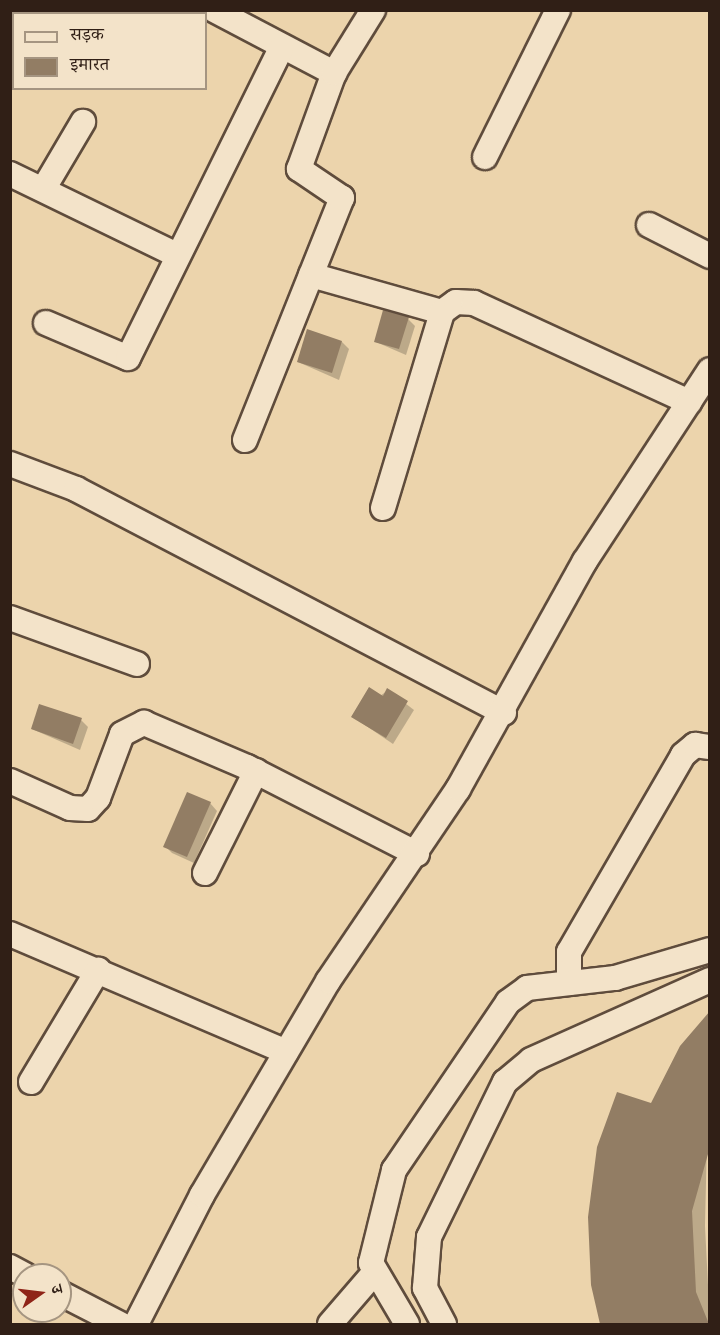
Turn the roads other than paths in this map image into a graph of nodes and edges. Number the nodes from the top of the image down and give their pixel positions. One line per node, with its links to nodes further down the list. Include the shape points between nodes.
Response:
1 (214, 10): 4 (street)
2 (373, 10): 5 (street)
3 (558, 10): 7 (street)
4 (281, 48): 5 (street); 11 (street)
5 (334, 73): 13 (street, via 299,169 342,198)
6 (83, 122): 9 (street)
7 (485, 157)
8 (10, 174): 9 (street)
9 (44, 188): 11 (street)
10 (649, 225): 12 (street)
11 (177, 255): 15 (street, via 128,358)
12 (710, 256)
13 (311, 275): 14 (street); 18 (street)
14 (442, 312): 17 (street, via 456,302 474,303); 20 (street)
15 (46, 323)
16 (710, 370): 17 (street)
17 (689, 402): 23 (street, via 585,561)
18 (245, 440)
19 (10, 464): 23 (street, via 76,489)
20 (383, 508)
21 (10, 618): 22 (street)
22 (137, 663)
23 (504, 714): 27 (street)
24 (710, 747): 33 (street, via 695,745 683,755 568,952)
25 (256, 771): 26 (street, via 144,723 122,734 98,798 88,809 70,808); 27 (street); 28 (street)
26 (10, 781)
27 (417, 854): 34 (street)
28 (204, 873)
29 (10, 934): 31 (street)
30 (710, 950): 33 (street, via 639,972)
31 (98, 970): 34 (street); 35 (street)
32 (710, 980): 42 (street, via 531,1060 505,1082 429,1237 425,1288)
33 (569, 983): 36 (street, via 527,988 512,996 406,1148 394,1170 372,1254)
34 (286, 1052): 39 (street, via 202,1195)
35 (31, 1082)
36 (374, 1273): 40 (street); 41 (street)
37 (72, 1299): 38 (street)
38 (120, 1324)
39 (136, 1324)
40 (330, 1324)
41 (407, 1324)
42 (444, 1324)

